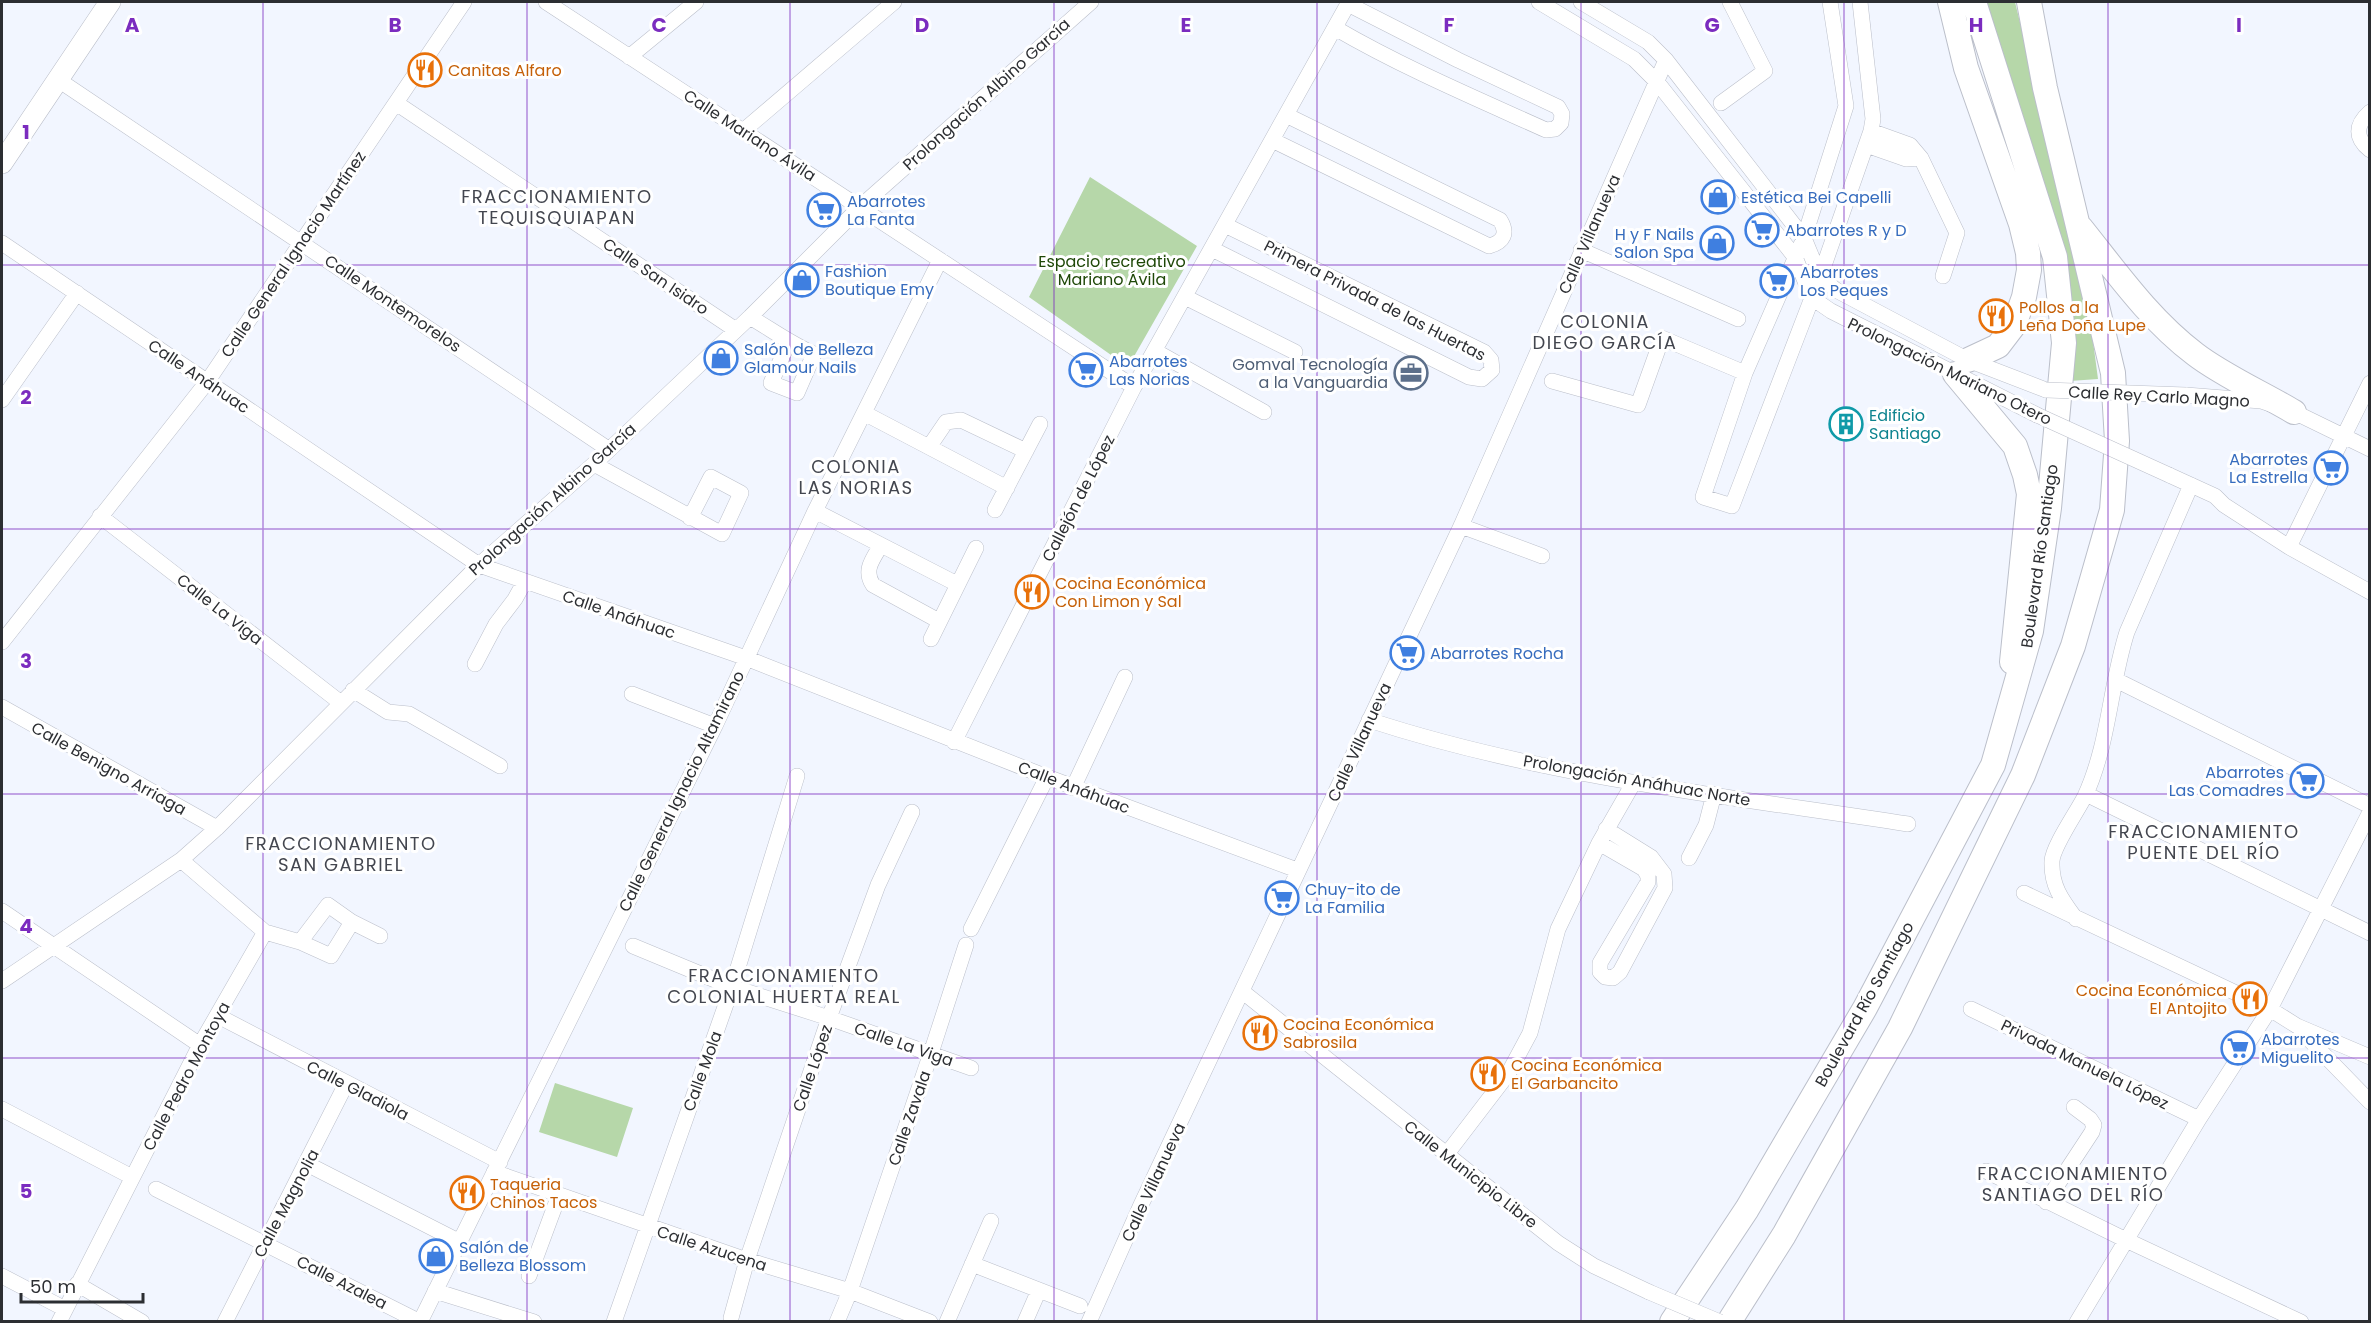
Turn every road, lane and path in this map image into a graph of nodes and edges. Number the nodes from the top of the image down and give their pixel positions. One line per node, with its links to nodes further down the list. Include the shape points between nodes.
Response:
1 (110, 2): 20 (street)
2 (464, 2): 23 (street, Calle General Ignacio Martínez)
3 (546, 2): 17 (street, Calle Mariano Ávila)
4 (696, 2): 17 (street)
5 (894, 2): 27 (street)
6 (1091, 2): 34 (street, Prolongación Albino García)
7 (1539, 2): 21 (street, via 1634,59)
8 (1581, 2): 19 (street, via 1648,42)
9 (1730, 2): 24 (street, via 1765,71)
10 (1830, 2): 37 (street, via 1846,106)
11 (1860, 2): 28 (street, via 1873,119)
12 (1950, 2): 57 (main road, via 1966,68 2021,224 2029,270 2014,325 1998,346)
13 (1974, 2): 101 (main road, Boulevard Río Santiago, via 2055,258 2064,343 2049,508 2031,631)
14 (2029, 2): 35 (main road)
15 (1349, 3): 16 (street, Callejón de López); 18 (street)
16 (1335, 28): 22 (street); 26 (street, Callejón de López)
17 (629, 57): 27 (street, Calle Mariano Ávila)
18 (1458, 60): 22 (street); 22 (street, via 1557,107 1562,114 1561,123 1546,130)
19 (1666, 60): 21 (street, Calle Villanueva); 37 (street)
20 (57, 79): 31 (street); 38 (street, Calle Montemorelos)
21 (1657, 82): 41 (street, Calle Villanueva); 42 (street)
22 (1446, 85)
23 (396, 103): 38 (street, Calle General Ignacio Martínez); 53 (street, Calle San Isidro)
24 (1721, 103)
25 (2370, 112): 30 (street, via 2358,129 2360,142)
26 (1286, 115): 29 (street, Callejón de López); 32 (street)
27 (743, 131): 34 (street, Calle Mariano Ávila)
28 (1869, 138): 44 (street, via 1905,159 1921,158 1957,233); 45 (street)
29 (1272, 140): 33 (street); 36 (street, Callejón de López)
30 (2370, 150)
31 (2, 164)
32 (1412, 176): 33 (street); 33 (street, via 1500,220 1504,237 1489,246)
33 (1399, 201)
34 (860, 207): 43 (street, Calle Mariano Ávila); 50 (street, Prolongación Albino García)
35 (2075, 221): 66 (main road, via 2140,304 2168,332 2197,356); 189 (main road, via 2113,373 2117,441 2112,510 2073,646 2023,774 1900,1028 1784,1235)
36 (1225, 225): 40 (street, Callejón de López); 49 (street, Primera Privada de las Huertas)
37 (1804, 238): 42 (street); 45 (street)
38 (301, 241): 60 (street, Calle General Ignacio Martínez); 71 (street, Calle Montemorelos)
39 (2, 243): 46 (street, Calle Anáhuac)
40 (1212, 249): 47 (street, Callejón de López); 52 (street, Primera Privada de las Huertas)
41 (1581, 250): 51 (street); 81 (street, Calle Villanueva)
42 (1794, 257): 48 (street); 58 (street)
43 (940, 260): 62 (street, Calle Mariano Ávila); 67 (street, Calle General Ignacio Altamirano)
44 (1943, 276)
45 (1820, 278): 48 (street); 57 (street, Prolongación Mariano Otero)
46 (77, 293): 60 (street, Calle Anáhuac); 64 (street)
47 (1185, 297): 55 (street, Callejón de López); 56 (street)
48 (1812, 298): 57 (street, Prolongación Mariano Otero, via 1831,311); 58 (street, via 1732,506 1703,497)
49 (1380, 302): 52 (street); 52 (street, Primera Privada de las Huertas, via 1484,352 1491,360 1492,370 1482,379 1469,377)
50 (750, 317): 53 (street, Prolongación Albino García); 54 (street)
51 (1738, 319)
52 (1368, 328)
53 (736, 330): 71 (street, Prolongación Albino García)
54 (788, 343)
55 (1155, 351): 62 (street, Callejón de López); 65 (street)
56 (1295, 352)
57 (1962, 367): 63 (street, Prolongación Mariano Otero); 75 (street, Prolongación Mariano Otero, bridge, via 2037,415); 101 (main road, via 2015,446 2029,494)
58 (1744, 373): 59 (street, via 1662,338 1638,405)
59 (1552, 381)
60 (207, 382): 79 (street, Calle General Ignacio Martínez); 86 (street, Calle Anáhuac)
61 (2370, 383): 69 (street)
62 (1134, 387): 104 (street, Callejón de López)
63 (2046, 390): 66 (street, Calle Rey Carlo Magno, bridge, via 2261,401)
64 (2, 400)
65 (1264, 412)
66 (2294, 412): 69 (street, Calle Rey Carlo Magno)
67 (864, 413): 70 (street); 78 (street, Calle General Ignacio Altamirano)
68 (1040, 424): 73 (street)
69 (2343, 434): 72 (street, Calle Rey Carlo Magno); 83 (street)
70 (929, 447): 73 (street, via 946,422 961,420); 76 (street)
71 (608, 449): 74 (street, Prolongación Albino García)
72 (2370, 449)
73 (1026, 451): 76 (street)
74 (594, 464): 80 (street); 86 (street, Prolongación Albino García)
75 (2191, 485): 83 (street, Prolongación Mariano Otero, via 2215,496); 96 (street, via 2127,632)
76 (1007, 488): 77 (street)
77 (996, 510)
78 (814, 511): 82 (street); 93 (street, Calle General Ignacio Altamirano)
79 (100, 516): 92 (street, Calle General Ignacio Martínez); 99 (street, Calle La Viga)
80 (690, 518)
81 (1461, 526): 85 (street); 102 (street, Calle Villanueva)
82 (881, 545): 88 (street); 90 (street, via 868,568 873,585)
83 (2289, 547): 89 (street, Prolongación Mariano Otero)
84 (976, 548): 88 (street)
85 (1542, 556)
86 (479, 565): 87 (street, Calle Anáhuac); 97 (street, Prolongación Albino García)
87 (525, 581): 93 (street, Calle Anáhuac); 94 (street)
88 (957, 584): 90 (street)
89 (2370, 592)
90 (939, 621): 91 (street)
91 (931, 639)
92 (2, 642)
93 (746, 658): 103 (street, Calle General Ignacio Altamirano); 104 (street, Calle Anáhuac)
94 (475, 664)
95 (1125, 677): 109 (street)
96 (2116, 680): 111 (street, via 2108,726); 112 (street)
97 (353, 690): 99 (street, Prolongación Albino García); 105 (street, via 388,712 409,714)
98 (632, 694): 103 (street)
99 (340, 702): 116 (street, Prolongación Albino García)
100 (2, 707): 116 (street, Calle Benigno Arriaga)
101 (2008, 710): 187 (main road, Boulevard Río Santiago, via 1993,765 1865,1008 1747,1209)
102 (1369, 720): 108 (street, Prolongación Anáhuac Norte, via 1458,747); 121 (street, Calle Villanueva)
103 (715, 726): 155 (street, Calle General Ignacio Altamirano)
104 (954, 742): 107 (street, Calle Anáhuac)
105 (500, 766)
106 (797, 776): 137 (street, Calle Mola)
107 (1047, 777): 109 (street, Calle Anáhuac); 128 (street)
108 (1634, 782): 110 (street, Prolongación Anáhuac Norte); 117 (street)
109 (1073, 788): 121 (street, Calle Anáhuac)
110 (1714, 794): 115 (street, Prolongación Anáhuac Norte); 119 (street, via 1706,825)
111 (2086, 794): 124 (street); 126 (street, via 2052,857 2056,891)
112 (2370, 806)
113 (912, 812): 142 (street, Calle López, via 878,885)
114 (2370, 812): 124 (street)
115 (1908, 824)
116 (217, 828): 120 (street, Prolongación Albino García)
117 (1606, 829): 118 (street); 122 (street, via 1651,857)
118 (1599, 843): 122 (street); 153 (street, via 1558,928 1530,1033 1508,1074)
119 (1689, 858)
120 (181, 860): 129 (street); 133 (street, Prolongación Albino García)
121 (1298, 870): 138 (street, Calle Villanueva)
122 (1656, 875): 122 (street, via 1600,963 1600,972 1605,977 1613,978 1620,972 1665,888)
123 (2024, 893): 126 (street)
124 (2321, 908): 130 (street); 140 (street)
125 (2, 911): 133 (street)
126 (2076, 919): 140 (street)
127 (352, 922): 131 (street); 132 (street, via 331,956); 132 (street, via 328,905)
128 (971, 929)
129 (265, 932): 132 (street); 141 (street, Calle Pedro Montoya)
130 (2370, 933)
131 (380, 936)
132 (300, 942)
133 (53, 944): 136 (street, Prolongación Albino García); 144 (street)
134 (633, 945): 137 (street, Calle La Viga)
135 (966, 945): 145 (street, Calle Zavala)
136 (2, 981)
137 (732, 987): 142 (street, Calle La Viga); 162 (street, Calle Mola)
138 (1243, 992): 153 (street, Calle Municipio Libre); 186 (street, Calle Villanueva)
139 (1971, 1009): 152 (street, Privada Manuela López)
140 (2270, 1009): 143 (street); 152 (street)
141 (218, 1016): 144 (street, Calle Pedro Montoya); 148 (street, Calle Gladiola)
142 (829, 1018): 145 (street, Calle La Viga); 166 (street, Calle López)
143 (2297, 1026): 146 (street); 149 (street)
144 (200, 1045): 157 (street, Calle Pedro Montoya)
145 (932, 1053): 147 (street, Calle La Viga); 172 (street, Calle Zavala)
146 (2370, 1057)
147 (971, 1068)
148 (346, 1084): 154 (street, Calle Magnolia); 155 (street, Calle Gladiola)
149 (2370, 1102)
150 (2074, 1107): 160 (street, via 2090,1119 2094,1125 2092,1132)
151 (2, 1108): 157 (street)
152 (2199, 1119): 163 (street)
153 (1446, 1155): 188 (street, Calle Municipio Libre, bridge, via 1558,1243 1594,1266)
154 (307, 1164): 164 (street, Calle Magnolia); 165 (street)
155 (497, 1167): 159 (street, Calle Azucena); 165 (street, Calle General Ignacio Altamirano)
156 (1986, 1171): 160 (street)
157 (132, 1177): 170 (street, Calle Pedro Montoya)
158 (156, 1189): 164 (street, Calle Azalea)
159 (559, 1195): 162 (street, Calle Azucena); 169 (street)
160 (2046, 1202): 163 (street)
161 (991, 1221): 167 (street)
162 (647, 1226): 166 (street, Calle Azucena); 181 (street, Calle Mola)
163 (2126, 1240): 190 (street); 191 (street)
164 (265, 1242): 177 (street, Calle Magnolia); 179 (street, Calle Azalea)
165 (460, 1242): 173 (street, Calle General Ignacio Altamirano)
166 (747, 1260): 172 (street, Calle Azucena); 176 (street, Calle López)
167 (972, 1264): 171 (street); 184 (street)
168 (2, 1276): 175 (street)
169 (529, 1276)
170 (77, 1284): 175 (street, Calle Pedro Montoya); 178 (street)
171 (1039, 1290): 174 (street); 185 (street)
172 (850, 1291): 182 (street, Calle Zavala); 183 (street, Calle Azucena)
173 (435, 1292): 179 (street, Calle General Ignacio Altamirano); 180 (street)
174 (1080, 1306)
175 (62, 1315)
176 (731, 1317)
177 (226, 1321)
178 (142, 1322)
179 (420, 1322)
180 (534, 1322)
181 (614, 1322)
182 (837, 1322)
183 (930, 1322)
184 (947, 1322)
185 (1025, 1322)
186 (1089, 1322)
187 (1672, 1322)
188 (1720, 1322)
189 (1729, 1322)
190 (2077, 1322)
191 (2301, 1322)

